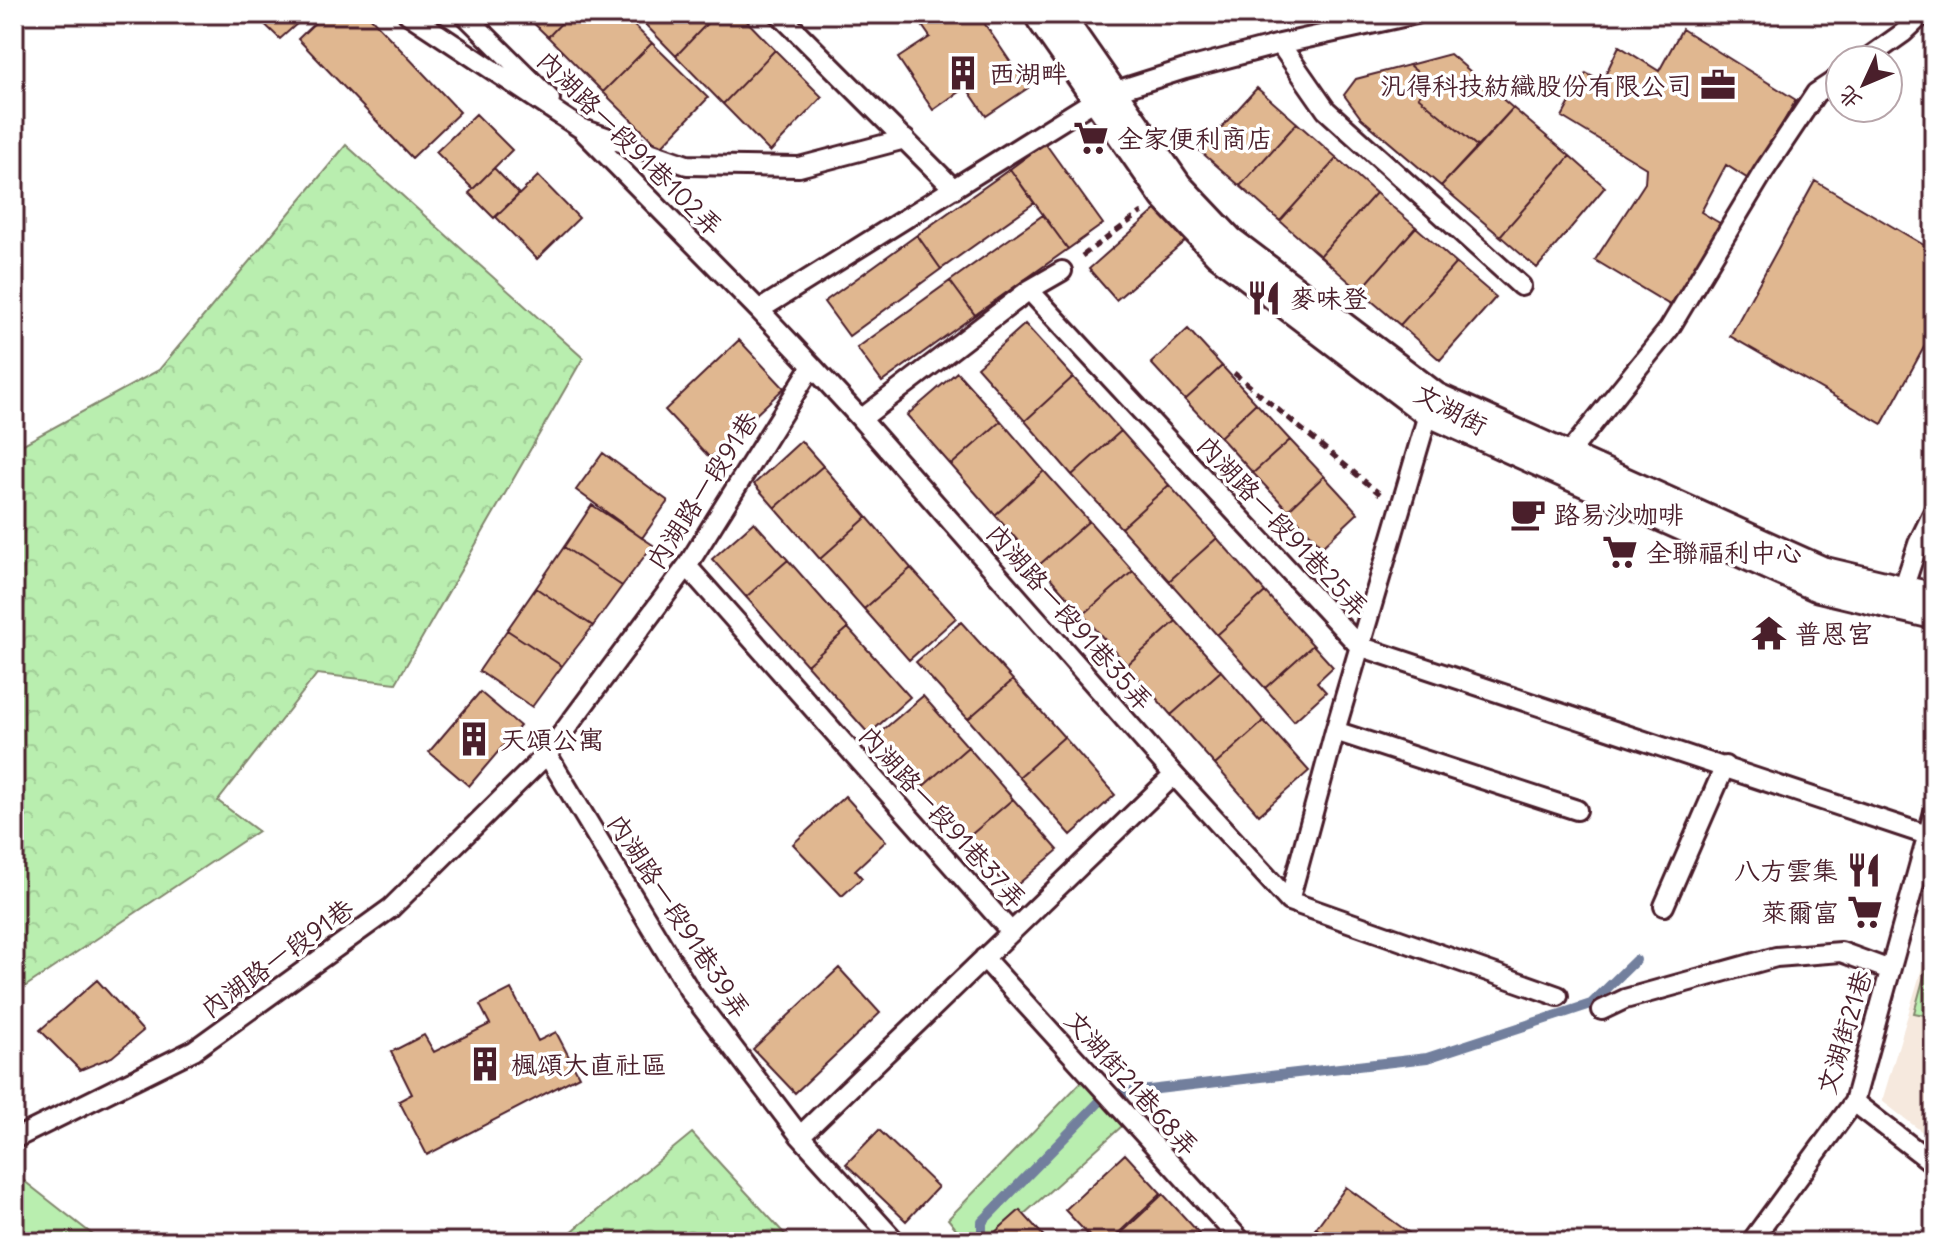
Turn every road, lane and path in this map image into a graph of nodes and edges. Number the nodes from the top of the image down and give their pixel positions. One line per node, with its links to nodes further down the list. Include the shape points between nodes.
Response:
1 (408, 14): 11 (lane)
2 (464, 14): 11 (lane, 內湖路一段91巷102弄)
3 (779, 14): 12 (lane)
4 (1048, 14): 10 (street, 文湖街)
5 (1416, 14): 7 (lane)
6 (1923, 14): 8 (lane)
7 (1280, 44): 10 (lane); 16 (lane, via 1326,110)
8 (1888, 44)
9 (1824, 88): 23 (lane, via 1764,171 1669,329)
10 (1103, 95): 13 (lane); 14 (street, 文湖街)
11 (580, 128): 12 (lane, via 687,165 799,167); 18 (lane, 內湖路一段91巷102弄)
12 (905, 139): 13 (lane)
13 (954, 189): 18 (lane)
14 (1171, 191): 15 (path); 21 (street, 文湖街, via 1224,247)
15 (1062, 271): 17 (lane)
16 (1521, 286)
17 (1029, 290): 22 (lane); 28 (lane, 內湖路一段91巷25弄)
18 (759, 310): 19 (lane)
19 (812, 366): 22 (lane, 內湖路一段91巷35弄); 26 (lane, 內湖路一段91巷)
20 (1234, 373): 24 (path)
21 (1431, 404): 23 (street, 文湖街); 24 (lane, 內湖路一段91巷25弄)
22 (861, 419): 32 (lane, 內湖路一段91巷35弄)
23 (1561, 463): 27 (street, 文湖街, via 1820,579)
24 (1399, 510): 28 (lane, 內湖路一段91巷25弄)
25 (1934, 511): 27 (lane, via 1918,544)
26 (687, 566): 30 (lane, 內湖路一段91巷); 38 (lane, 內湖路一段91巷37弄)
27 (1917, 602)
28 (1359, 646): 29 (lane); 31 (lane)
29 (1335, 731): 33 (lane); 36 (lane)
30 (547, 754): 44 (lane, 內湖路一段91巷39弄, via 691,993); 45 (lane, 內湖路一段91巷, via 391,908 311,967 194,1050)
31 (1725, 766): 35 (lane); 37 (lane)
32 (1174, 775): 36 (lane, 內湖路一段91巷35弄); 38 (lane, 內湖路一段91巷37弄)
33 (1577, 810)
34 (1934, 812): 35 (lane, 文湖街21巷)
35 (1927, 835): 40 (lane, 文湖街21巷)
36 (1289, 901): 41 (lane, 內湖路一段91巷35弄)
37 (1664, 906)
38 (1011, 932): 39 (lane)
39 (984, 958): 44 (lane); 48 (lane, 文湖街21巷68弄)
40 (1890, 970): 42 (lane, via 1841,952 1776,957); 43 (lane, 文湖街21巷)
41 (1558, 996)
42 (1602, 1010)
43 (1854, 1102): 46 (lane); 49 (lane, 文湖街21巷)
44 (800, 1136): 47 (lane)
45 (14, 1139)
46 (1934, 1164)
47 (896, 1242)
48 (1242, 1242)
49 (1751, 1242)

